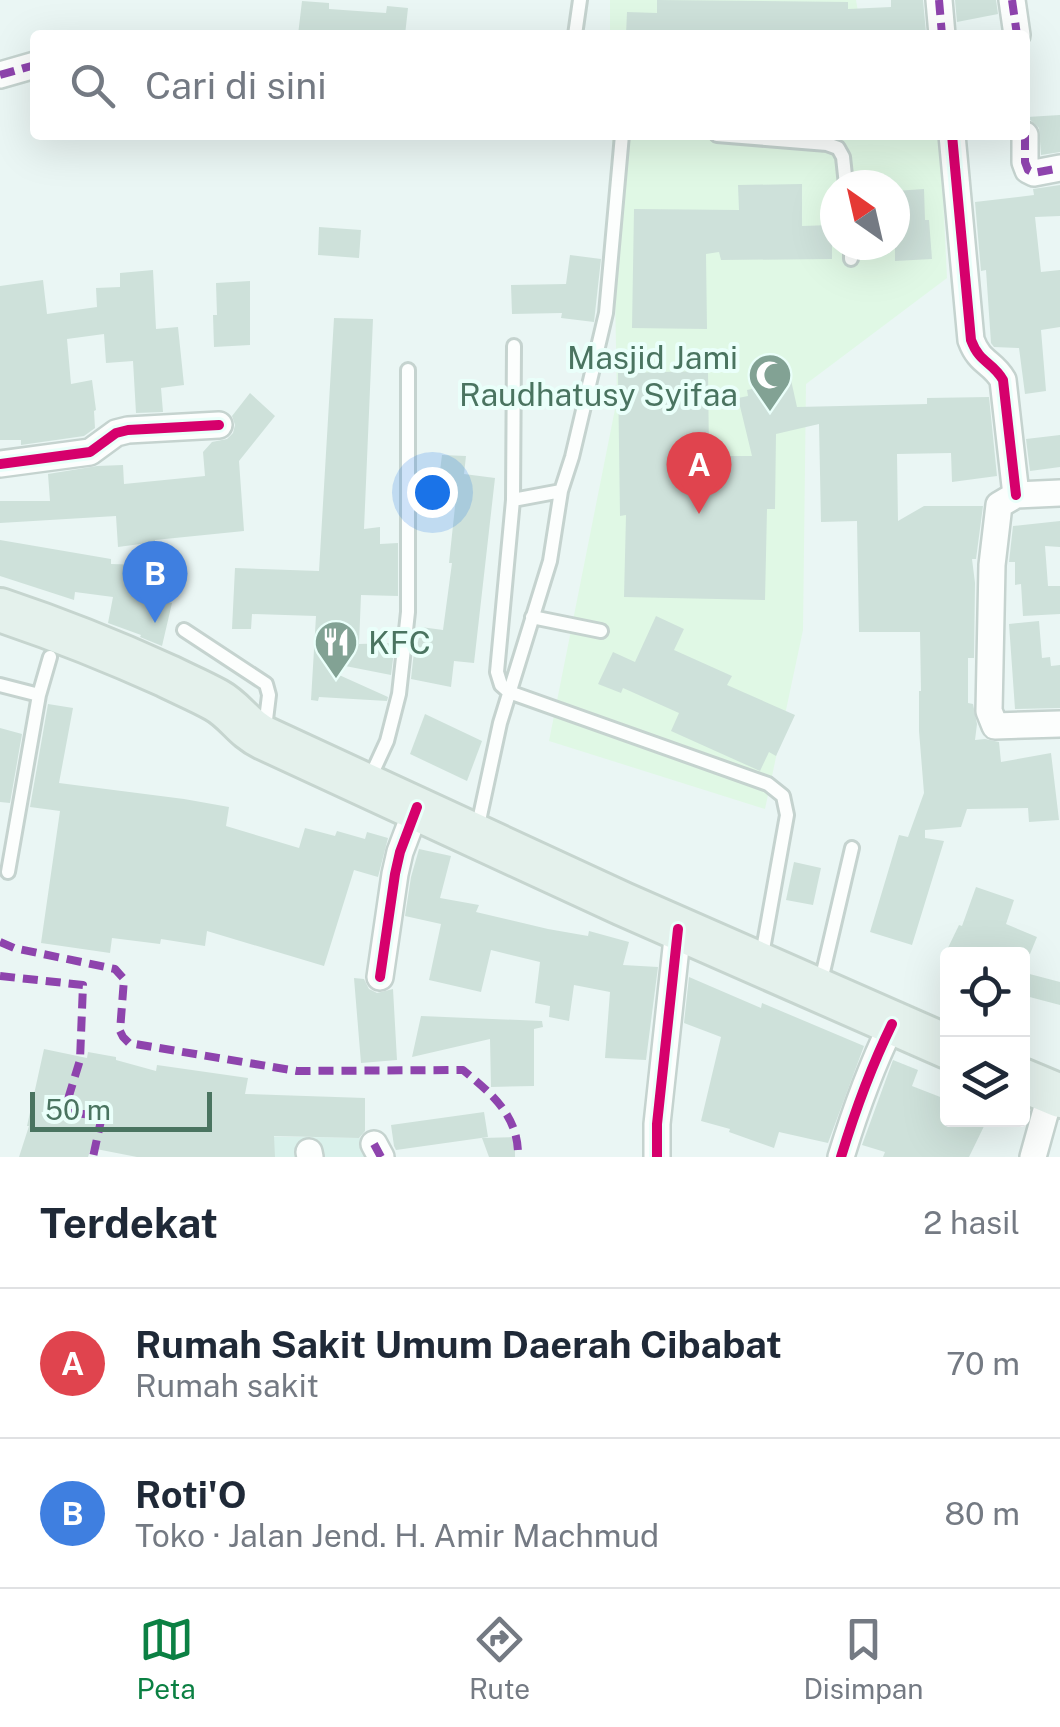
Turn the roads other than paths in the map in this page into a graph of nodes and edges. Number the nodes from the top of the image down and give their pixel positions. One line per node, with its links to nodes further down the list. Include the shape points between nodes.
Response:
1 (580, 0): 4 (lane)
2 (939, 0): 5 (street)
3 (1012, 0): 6 (street)
4 (576, 30)
5 (942, 30)
6 (1016, 30)
7 (30, 66): 8 (street)
8 (0, 75)
9 (622, 140): 19 (lane, via 606,314)
10 (778, 140): 14 (lane, via 838,148)
11 (952, 140): 21 (street, via 971,340 1003,380)
12 (1024, 140): 13 (street, via 1028,170)
13 (1060, 168)
14 (844, 170)
15 (514, 346): 22 (lane)
16 (408, 370): 33 (lane, via 408,612 388,741)
17 (220, 425): 18 (street, via 128,430 90,452)
18 (0, 464)
19 (561, 491): 22 (lane); 24 (lane)
20 (1060, 493): 21 (street)
21 (1016, 495): 31 (street, via 999,506 989,711 995,726)
22 (513, 500): 30 (lane, via 497,672)
23 (0, 610): 32 (highway, via 212,697)
24 (532, 617): 26 (lane); 30 (lane)
25 (184, 630): 32 (lane, via 266,684 270,695)
26 (601, 632)
27 (0, 641): 28 (highway)
28 (45, 676): 29 (lane); 32 (highway, via 117,681 216,730); 37 (lane)
29 (0, 685)
30 (509, 692): 35 (lane); 39 (lane, via 768,784 783,796 786,815)
31 (1060, 724)
32 (257, 735): 33 (highway)
33 (367, 784): 34 (highway)
34 (417, 808): 35 (highway); 40 (street, via 397,863)
35 (476, 835): 38 (highway)
36 (852, 848): 41 (lane)
37 (8, 872)
38 (678, 929): 39 (highway); 45 (street)
39 (760, 965): 41 (highway)
40 (380, 976)
41 (819, 992): 42 (highway)
42 (892, 1024): 43 (highway); 46 (street)
43 (940, 1045)
44 (1044, 1089): 47 (street)
45 (657, 1157)
46 (840, 1157)
47 (1033, 1157)

